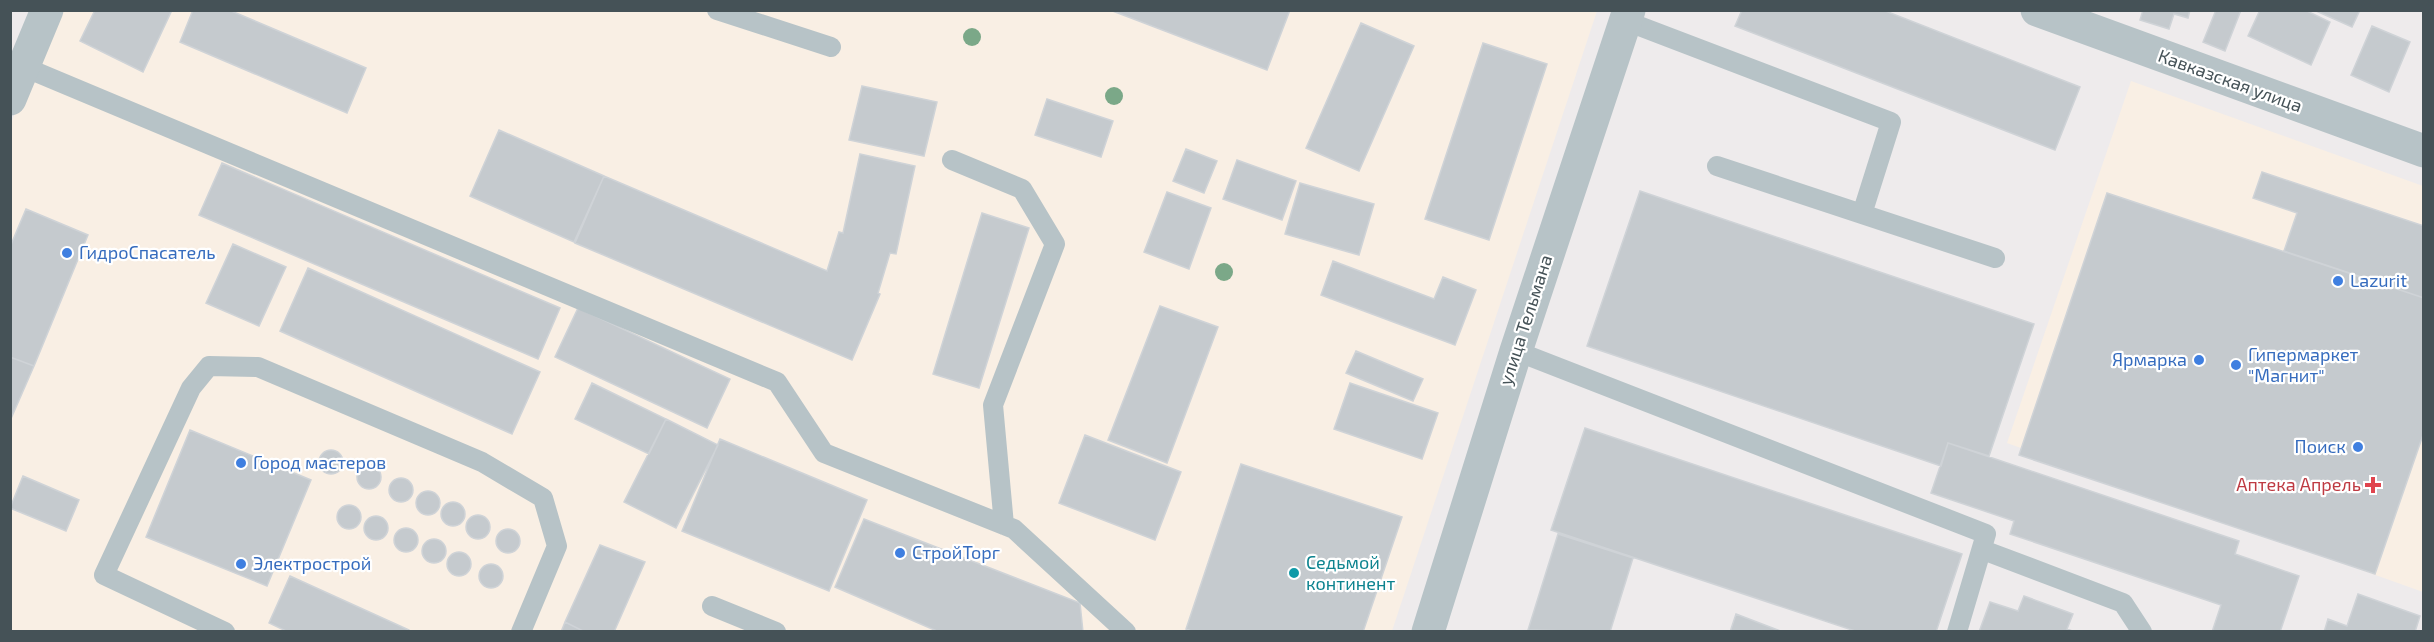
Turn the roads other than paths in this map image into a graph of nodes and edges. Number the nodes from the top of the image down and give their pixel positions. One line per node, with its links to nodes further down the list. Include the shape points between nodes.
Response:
1 (47, 10): 6 (street)
2 (717, 10): 5 (lane)
3 (2037, 10): 8 (street, Кавказская улица)
4 (1628, 16): 11 (lane, via 1891,122); 13 (street, улица Тельмана)
5 (831, 47)
6 (24, 67): 7 (street); 14 (lane, via 777,382 824,453)
7 (10, 99)
8 (2424, 151)
9 (952, 160): 14 (lane, via 1022,189 1055,244 993,405)
10 (1717, 166): 11 (lane)
11 (1862, 214): 12 (lane)
12 (1995, 258)
13 (1516, 351): 15 (lane, via 1986,534); 21 (street, улица Тельмана)
14 (1004, 525): 20 (lane, via 1014,529)
15 (1983, 550): 22 (lane); 23 (lane, via 2123,603)
16 (712, 606): 19 (lane)
17 (225, 632): 18 (lane, via 105,575 190,388 209,366 258,367 482,462 543,498 557,546)
18 (521, 632)
19 (776, 632)
20 (1126, 632)
21 (1428, 632)
22 (1957, 632)
23 (2142, 632)

